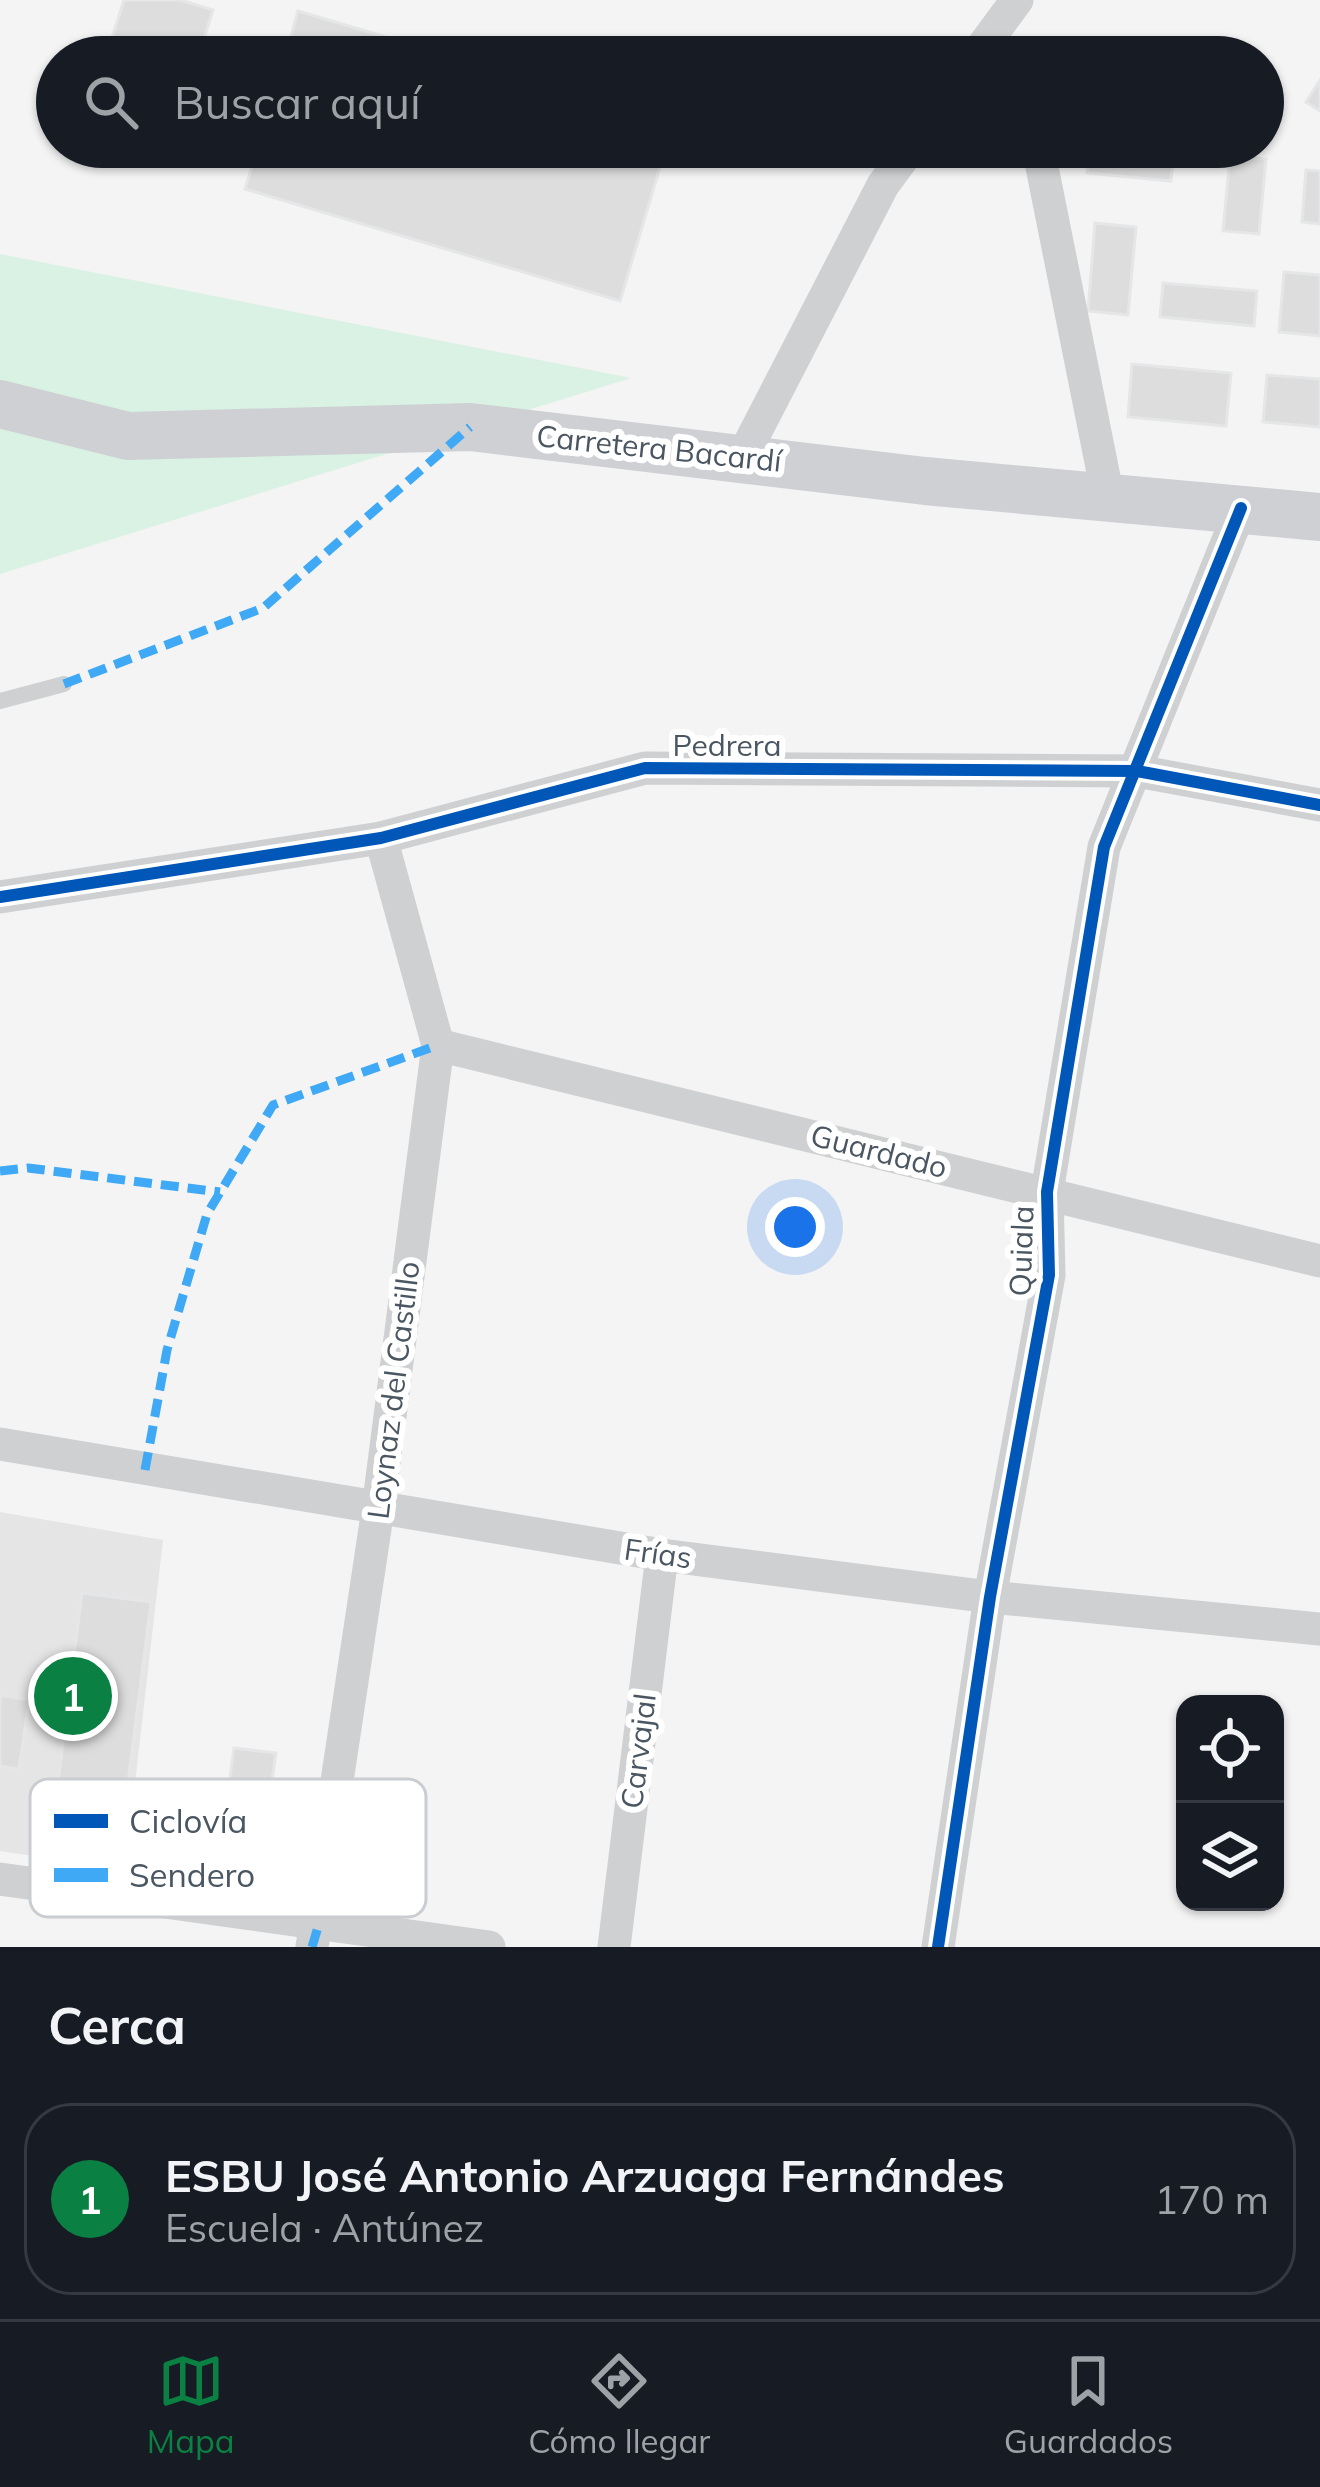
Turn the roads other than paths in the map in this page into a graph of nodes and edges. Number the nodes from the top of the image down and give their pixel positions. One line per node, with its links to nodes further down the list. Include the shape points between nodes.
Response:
1 (1017, 0): 2 (street)
2 (990, 36)
3 (896, 168): 6 (street)
4 (1042, 168): 7 (street)
5 (0, 404): 6 (street, Carretera Bacardí, via 128,436 470,427)
6 (743, 456): 7 (street, Carretera Bacardí)
7 (1108, 497): 8 (street, Carretera Bacardí)
8 (1241, 508): 9 (street, Carretera Bacardí); 12 (street, Quiala)
9 (1320, 517)
10 (64, 683): 11 (lane)
11 (0, 701)
12 (1137, 771): 13 (street, Pedrera); 14 (street, Pedrera, via 645,768); 17 (street, Quiala, via 1103,847)
13 (1320, 805)
14 (380, 838): 15 (street, Pedrera); 16 (street, Loynaz del Castillo)
15 (0, 897)
16 (438, 1045): 17 (street, Guardado); 20 (street, Loynaz del Castillo)
17 (1047, 1192): 18 (street, Guardado); 22 (street, Quiala, via 1049,1275)
18 (1320, 1261)
19 (0, 1444): 20 (street, Frías)
20 (378, 1509): 21 (street, Frías); 24 (street, Loynaz del Castillo)
21 (662, 1555): 22 (street, Frías); 30 (street, Carvajal)
22 (990, 1597): 23 (street, Frías); 31 (street, Quiala)
23 (1320, 1629)
24 (338, 1779)
25 (0, 1879): 26 (street)
26 (30, 1885)
27 (206, 1917): 28 (street)
28 (315, 1937): 29 (street)
29 (489, 1947)
30 (614, 1947)
31 (938, 1947)

